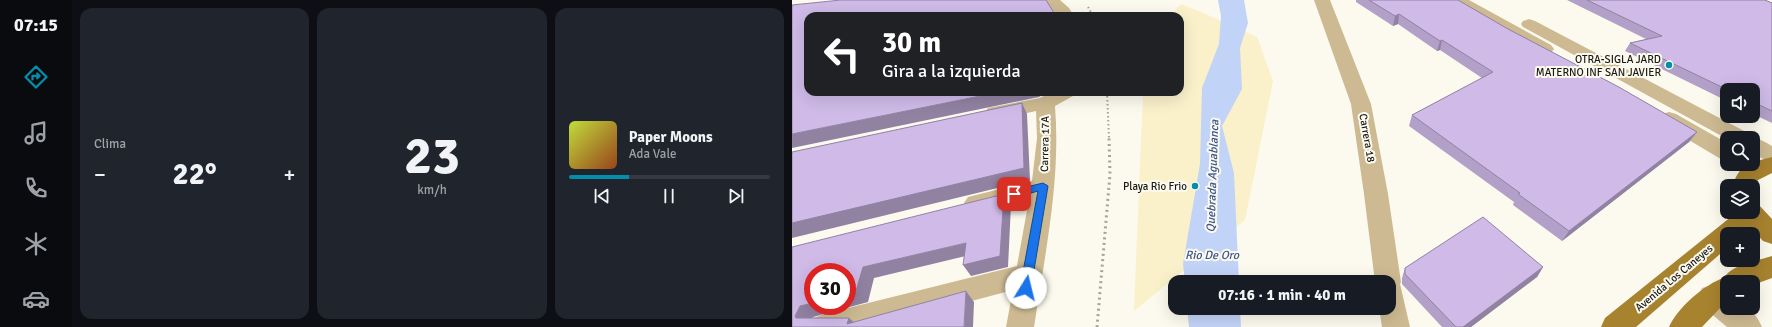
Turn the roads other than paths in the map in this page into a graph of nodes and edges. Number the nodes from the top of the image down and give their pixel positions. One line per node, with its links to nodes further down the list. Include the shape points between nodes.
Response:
1 (1051, 0): 5 (street)
2 (1322, 0): 19 (street, Carrera 18, via 1361,104)
3 (1457, 0): 9 (street)
4 (1484, 0): 8 (street)
5 (1064, 12)
6 (1055, 97): 7 (street); 12 (street, Carrera 17A, via 1047,138)
7 (976, 117)
8 (1728, 131)
9 (1720, 149)
10 (1760, 149): 11 (street)
11 (1772, 155)
12 (1043, 186): 13 (street); 18 (street, Carrera 17A)
13 (952, 209)
14 (1743, 219): 27 (main road, Avenida Los Caneyes)
15 (1758, 219): 16 (main road)
16 (1772, 234)
17 (1772, 267): 20 (main road)
18 (1027, 275): 24 (street); 25 (street, Carrera 17A)
19 (1387, 275)
20 (1747, 275)
21 (1720, 292): 28 (main road)
22 (1394, 315): 26 (street)
23 (1738, 315): 29 (street)
24 (824, 327)
25 (1020, 327)
26 (1396, 327)
27 (1615, 327)
28 (1683, 327)
29 (1748, 327)

